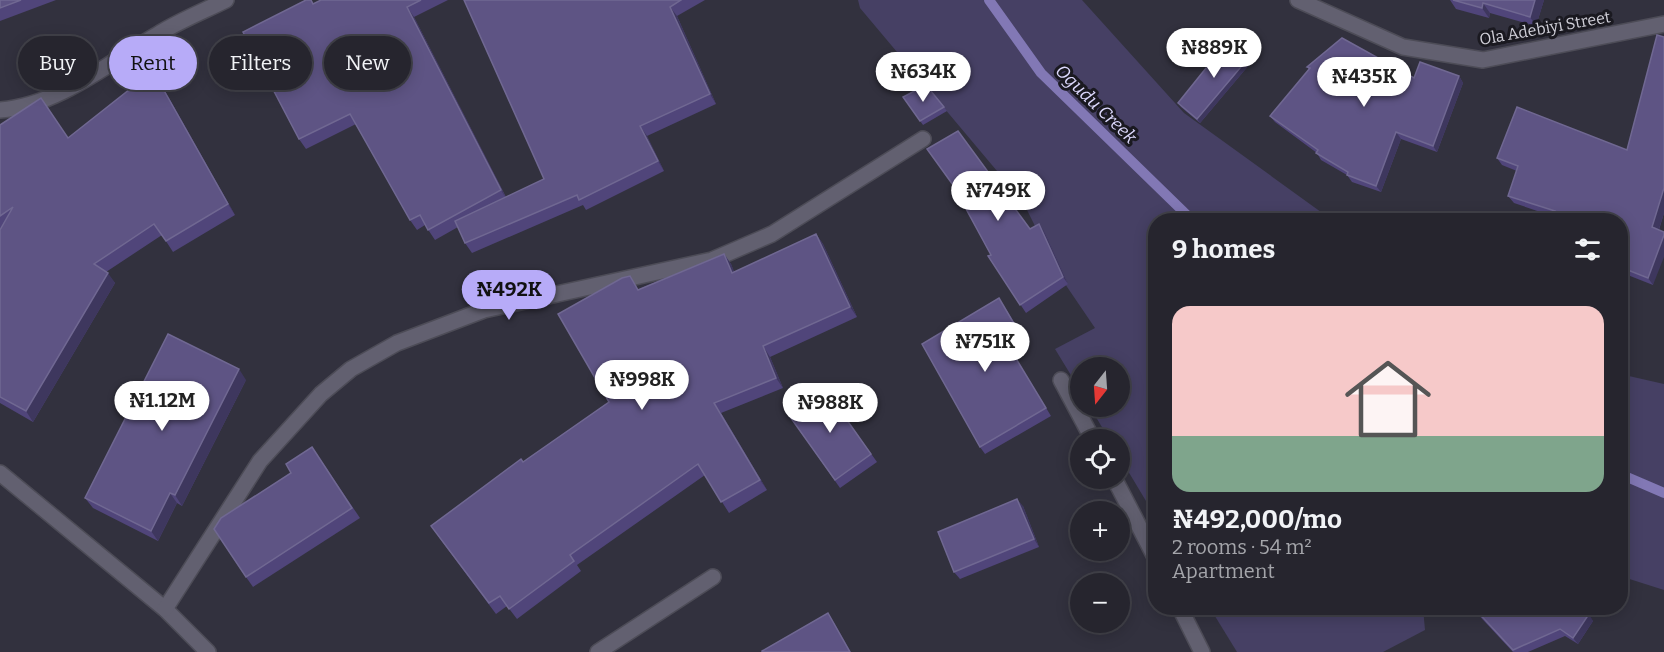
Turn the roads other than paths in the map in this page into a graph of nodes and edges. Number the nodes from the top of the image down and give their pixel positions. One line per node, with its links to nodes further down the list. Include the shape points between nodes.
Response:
1 (226, 0): 4 (street, via 162,31 67,89 15,109)
2 (1298, 0): 3 (street, Ola Adebiyi Street, via 1403,47 1483,60)
3 (1664, 24)
4 (0, 110)
5 (923, 139): 12 (street, via 772,234 712,260 484,310 396,343 351,369 321,394 260,461)
6 (1061, 381): 7 (street)
7 (1087, 429)
8 (0, 473): 12 (street)
9 (1120, 489): 10 (street)
10 (1148, 543)
11 (713, 577): 15 (street)
12 (165, 609): 14 (street)
13 (1184, 615): 16 (street)
14 (208, 652)
15 (598, 652)
16 (1202, 652)

